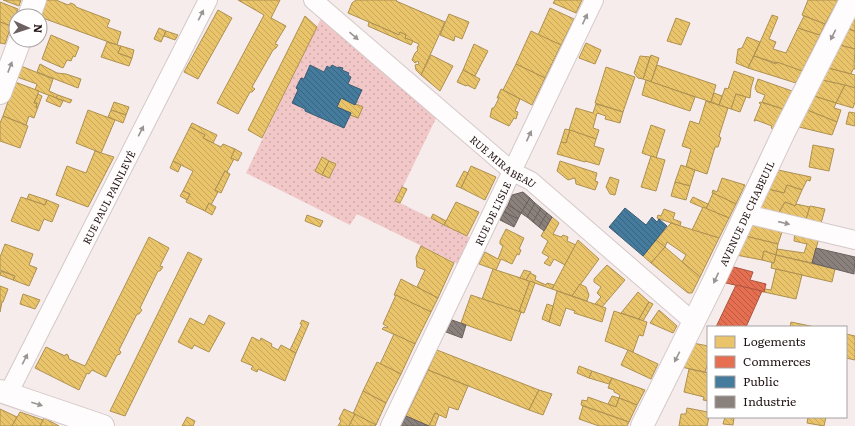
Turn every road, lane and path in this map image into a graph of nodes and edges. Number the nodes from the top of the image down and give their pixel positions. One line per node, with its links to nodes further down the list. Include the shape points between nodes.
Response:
1 (208, 0): 11 (street, RUE PAUL PAINLEVÉ, one-way to 1)
2 (313, 0): 7 (street, RUE MIRABEAU, one-way to 7)
3 (594, 0): 7 (street, RUE DE L'ISLE, one-way to 3)
4 (850, 0): 8 (main road, AVENUE DE CHABEUIL, one-way to 8)
5 (17, 48): 6 (main road, one-way to 5)
6 (0, 93)
7 (513, 172): 10 (street, RUE MIRABEAU, via 531,181); 13 (street, RUE DE L'ISLE)
8 (746, 214): 9 (street, one-way to 9); 10 (main road, AVENUE DE CHABEUIL, one-way to 10)
9 (855, 240)
10 (694, 322): 14 (main road, AVENUE DE CHABEUIL, one-way to 14)
11 (4, 393): 12 (main road, one-way to 12)
12 (103, 426)
13 (390, 426)
14 (642, 426)

